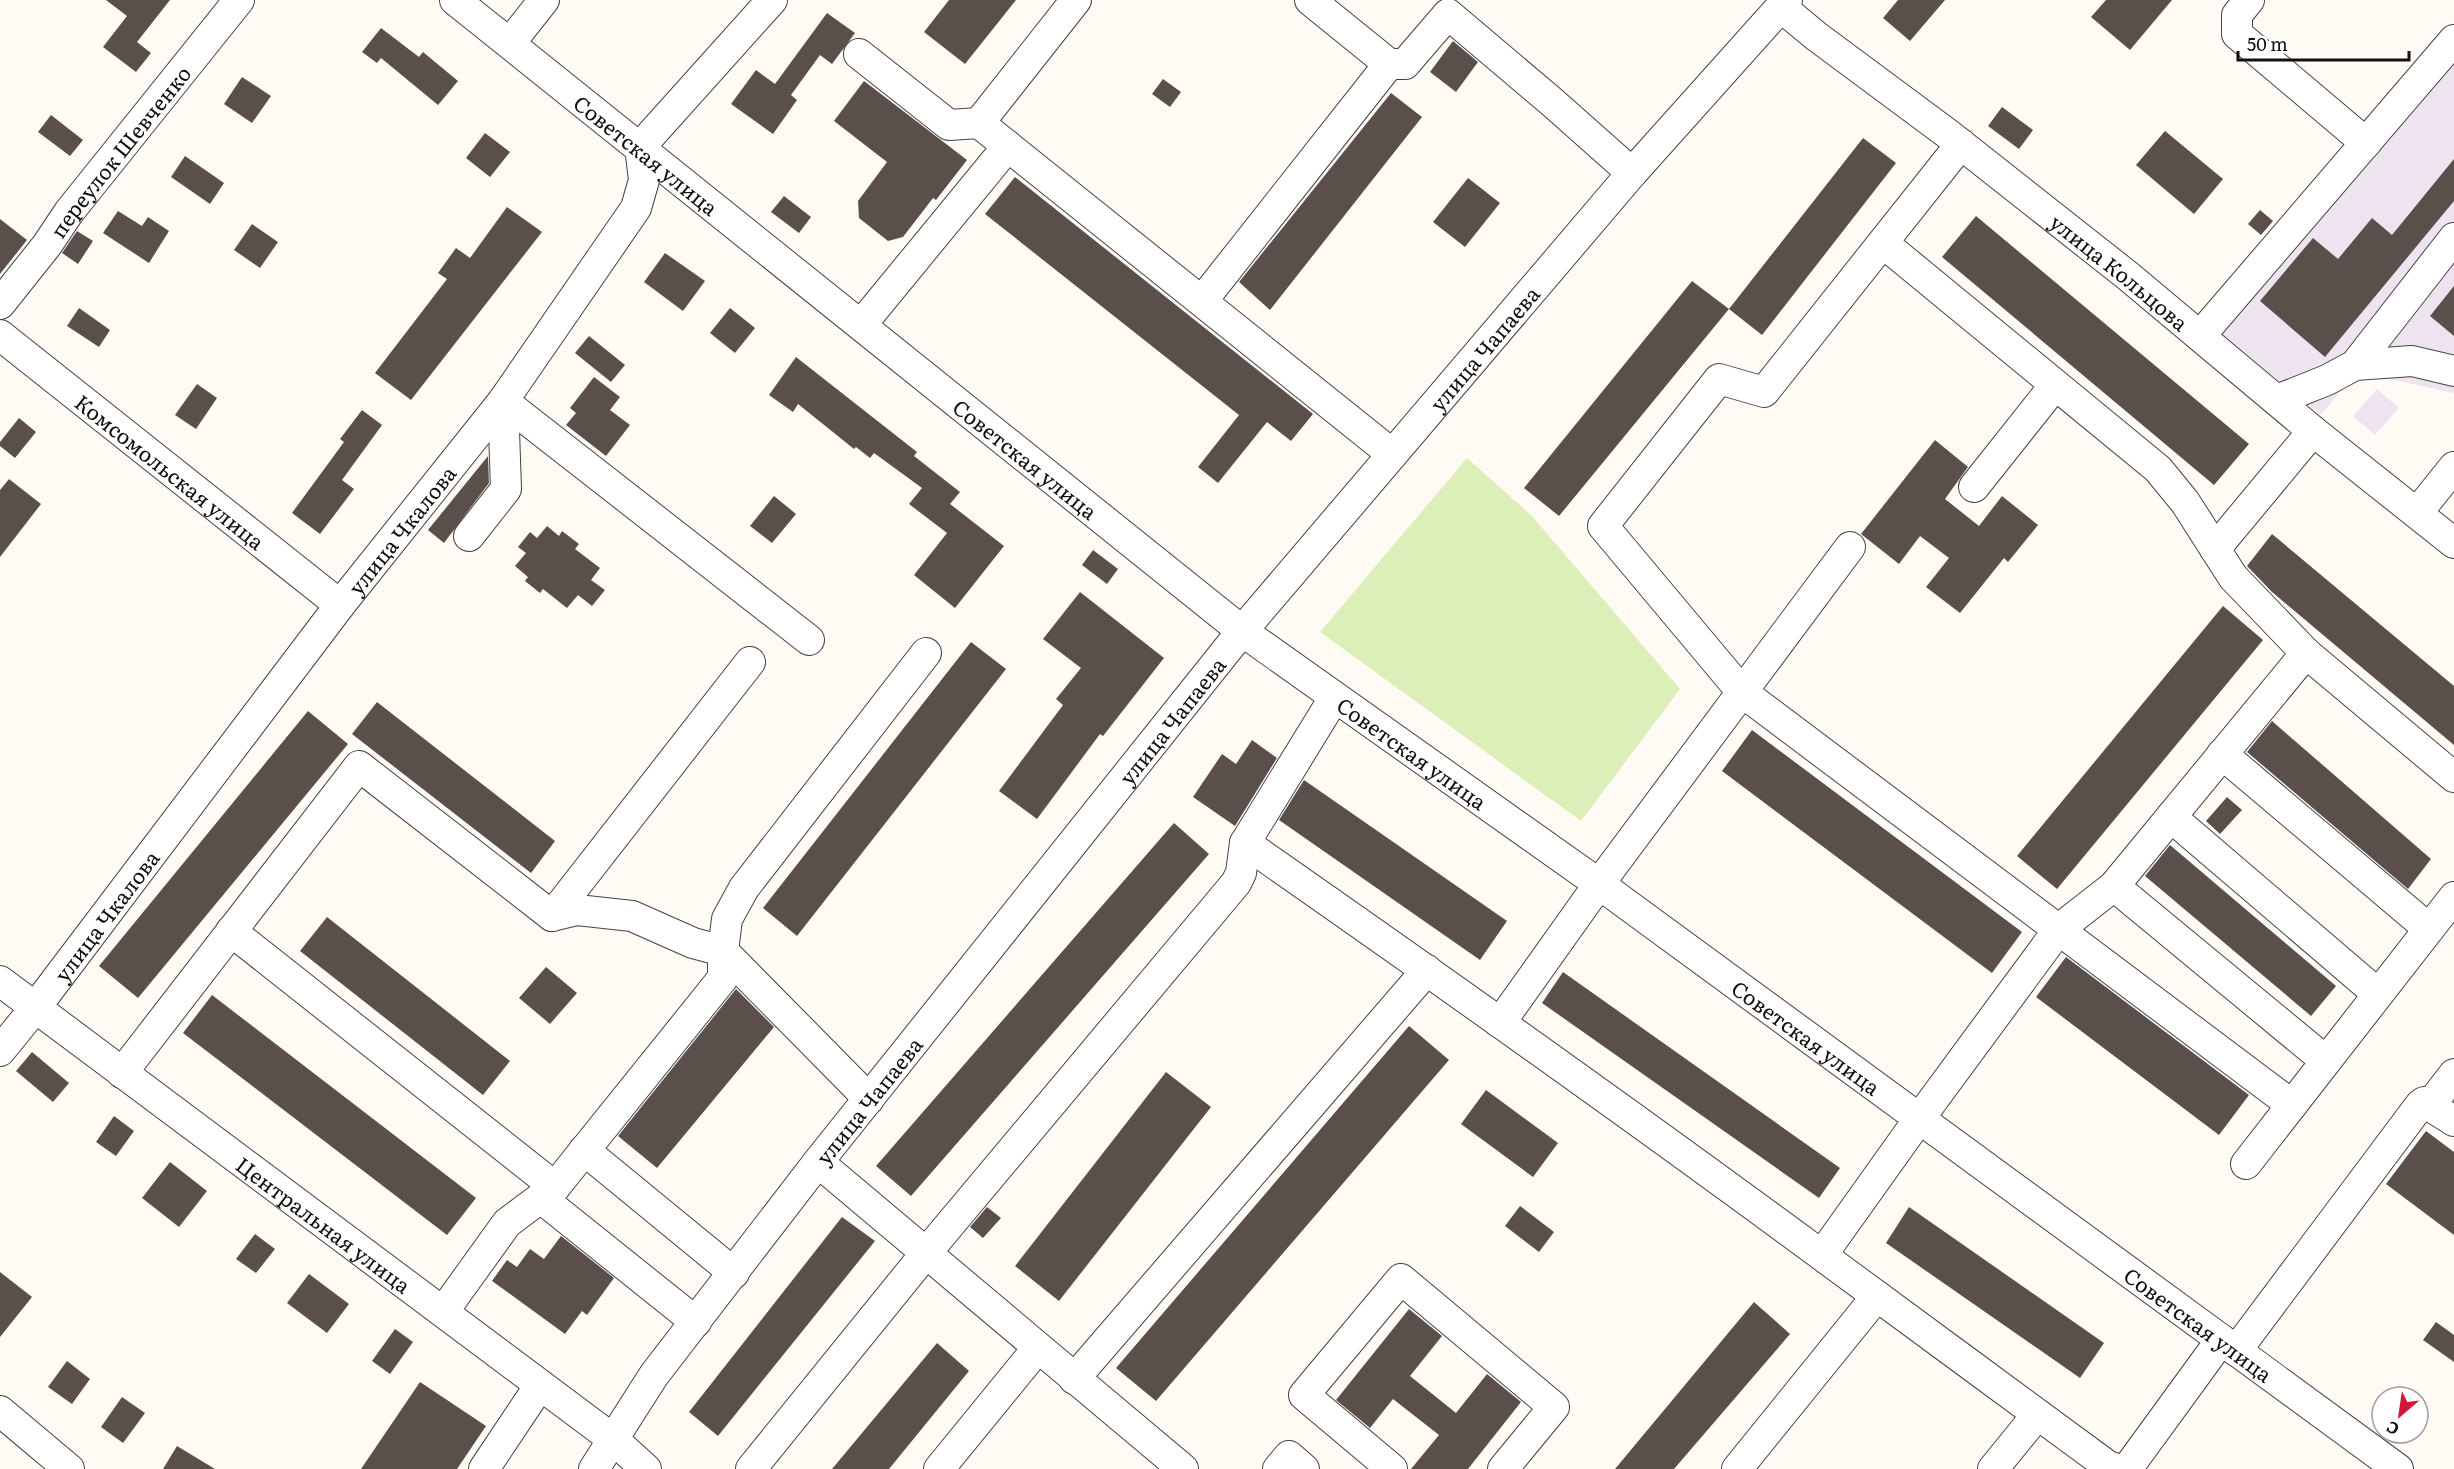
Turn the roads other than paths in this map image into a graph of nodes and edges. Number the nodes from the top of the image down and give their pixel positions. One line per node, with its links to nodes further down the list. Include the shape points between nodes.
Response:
1 (238, 0): 22 (street, переулок Шевченко)
2 (455, 0): 10 (street, Советская улица)
3 (544, 0): 10 (street)
4 (772, 0): 17 (street)
5 (1076, 0): 13 (street)
6 (1310, 0): 12 (street)
7 (2249, 0): 14 (street, via 2237,15 2237,34)
8 (1784, 3): 15 (street, улица Кольцова, via 1816,36); 18 (street, улица Чапаева)
9 (2454, 40): 14 (street)
10 (510, 43): 17 (street, Советская улица)
11 (859, 54): 13 (street, via 949,125)
12 (1389, 64): 18 (street, via 1405,64 1449,14); 21 (street)
13 (979, 123): 16 (street)
14 (2366, 143): 25 (street)
15 (1961, 144): 20 (street); 25 (street, улица Кольцова)
16 (1008, 146): 21 (street); 23 (street)
17 (640, 147): 23 (street, Советская улица); 30 (street, улица Чкалова, via 644,180 636,208)
18 (1632, 173): 32 (street, улица Чапаева)
19 (2454, 238): 26 (street)
20 (1883, 243): 28 (street); 46 (street, via 1764,392 1719,379 1603,526)
21 (1202, 301): 32 (street)
22 (0, 304)
23 (861, 325): 41 (street, Советская улица)
24 (0, 335): 40 (street, Комсомольская улица)
25 (2200, 336): 29 (street, улица Кольцова)
26 (2355, 365): 27 (street, via 2412,361); 29 (street)
27 (2454, 371)
28 (2055, 385): 34 (street); 39 (street, via 2158,469)
29 (2277, 400): 31 (street, улица Кольцова)
30 (503, 401): 36 (street, via 506,489); 40 (street, улица Чкалова); 42 (street)
31 (2313, 430): 35 (street, улица Кольцова); 39 (street)
32 (1392, 454): 41 (street, улица Чапаева)
33 (2454, 467): 35 (street)
34 (1974, 487)
35 (2417, 513): 37 (street, улица Кольцова)
36 (469, 536)
37 (2454, 543)
38 (1850, 547): 46 (street)
39 (2215, 549): 44 (street, via 2233,577)
40 (340, 605): 63 (street, улица Чкалова)
41 (1242, 631): 47 (street, Советская улица); 69 (street, улица Чапаева)
42 (809, 640)
43 (926, 652): 59 (street, via 744,888 727,920)
44 (2306, 653): 48 (street); 49 (street)
45 (750, 662): 55 (street)
46 (1742, 692): 52 (street); 56 (street)
47 (1334, 698): 51 (street); 52 (street, Советская улица)
48 (2222, 754): 50 (street); 57 (street)
49 (2454, 777)
50 (2171, 817): 53 (street); 62 (street)
51 (1245, 843): 60 (street); 77 (street, via 1236,883)
52 (1599, 884): 64 (street); 72 (street, Советская улица)
53 (2114, 886): 56 (street); 66 (street)
54 (2454, 897): 57 (street)
55 (552, 916): 58 (street, via 359,766); 59 (street, via 577,910 632,916 693,944)
56 (2059, 929): 70 (street); 72 (street)
57 (2429, 929): 62 (street)
58 (231, 931): 67 (street); 76 (street)
59 (723, 951): 69 (street); 73 (street, via 723,978)
60 (1427, 970): 64 (street); 85 (street)
61 (0, 981): 63 (street, Центральная улица)
62 (2378, 994): 66 (street)
63 (35, 1008): 65 (street, улица Чкалова); 67 (street, Центральная улица)
64 (1500, 1023): 78 (street)
65 (0, 1051)
66 (2326, 1061): 70 (street)
67 (122, 1073): 81 (street, Центральная улица)
68 (2454, 1074): 71 (street)
69 (869, 1099): 74 (street, улица Чапаева)
70 (2292, 1105): 75 (street)
71 (2442, 1113): 83 (street, via 2424,1102 2420,1105)
72 (1919, 1119): 78 (street); 83 (street, Советская улица)
73 (584, 1150): 76 (street); 79 (street)
74 (818, 1162): 77 (street); 79 (street, улица Чапаева)
75 (2246, 1164)
76 (548, 1193): 81 (street, via 507,1223); 82 (street)
77 (926, 1253): 84 (street); 96 (street)
78 (1822, 1256): 80 (street)
79 (734, 1273): 82 (street, улица Чапаева)
80 (1877, 1296): 88 (street); 101 (street)
81 (443, 1312): 86 (street, Центральная улица)
82 (696, 1322): 89 (street, улица Чапаева, via 654,1375)
83 (2228, 1346): 104 (street); 105 (street, Советская улица)
84 (1037, 1348): 85 (street); 97 (street)
85 (1074, 1379): 90 (street)
86 (540, 1385): 89 (street, Центральная улица); 93 (street)
87 (0, 1411): 92 (street)
88 (2037, 1415): 102 (street); 103 (street)
89 (614, 1440): 94 (street, улица Чапаева); 95 (street, Центральная улица)
90 (1164, 1463)
91 (1380, 1465): 100 (street, via 1304,1395 1401,1279 1554,1407)
92 (69, 1469)
93 (484, 1469)
94 (594, 1469)
95 (646, 1469)
96 (751, 1469)
97 (939, 1469)
98 (1278, 1469): 99 (street, via 1289,1456)
99 (1304, 1469)
100 (1503, 1469)
101 (1737, 1469)
102 (1993, 1469)
103 (2117, 1469)
104 (2127, 1469)
105 (2398, 1469)

